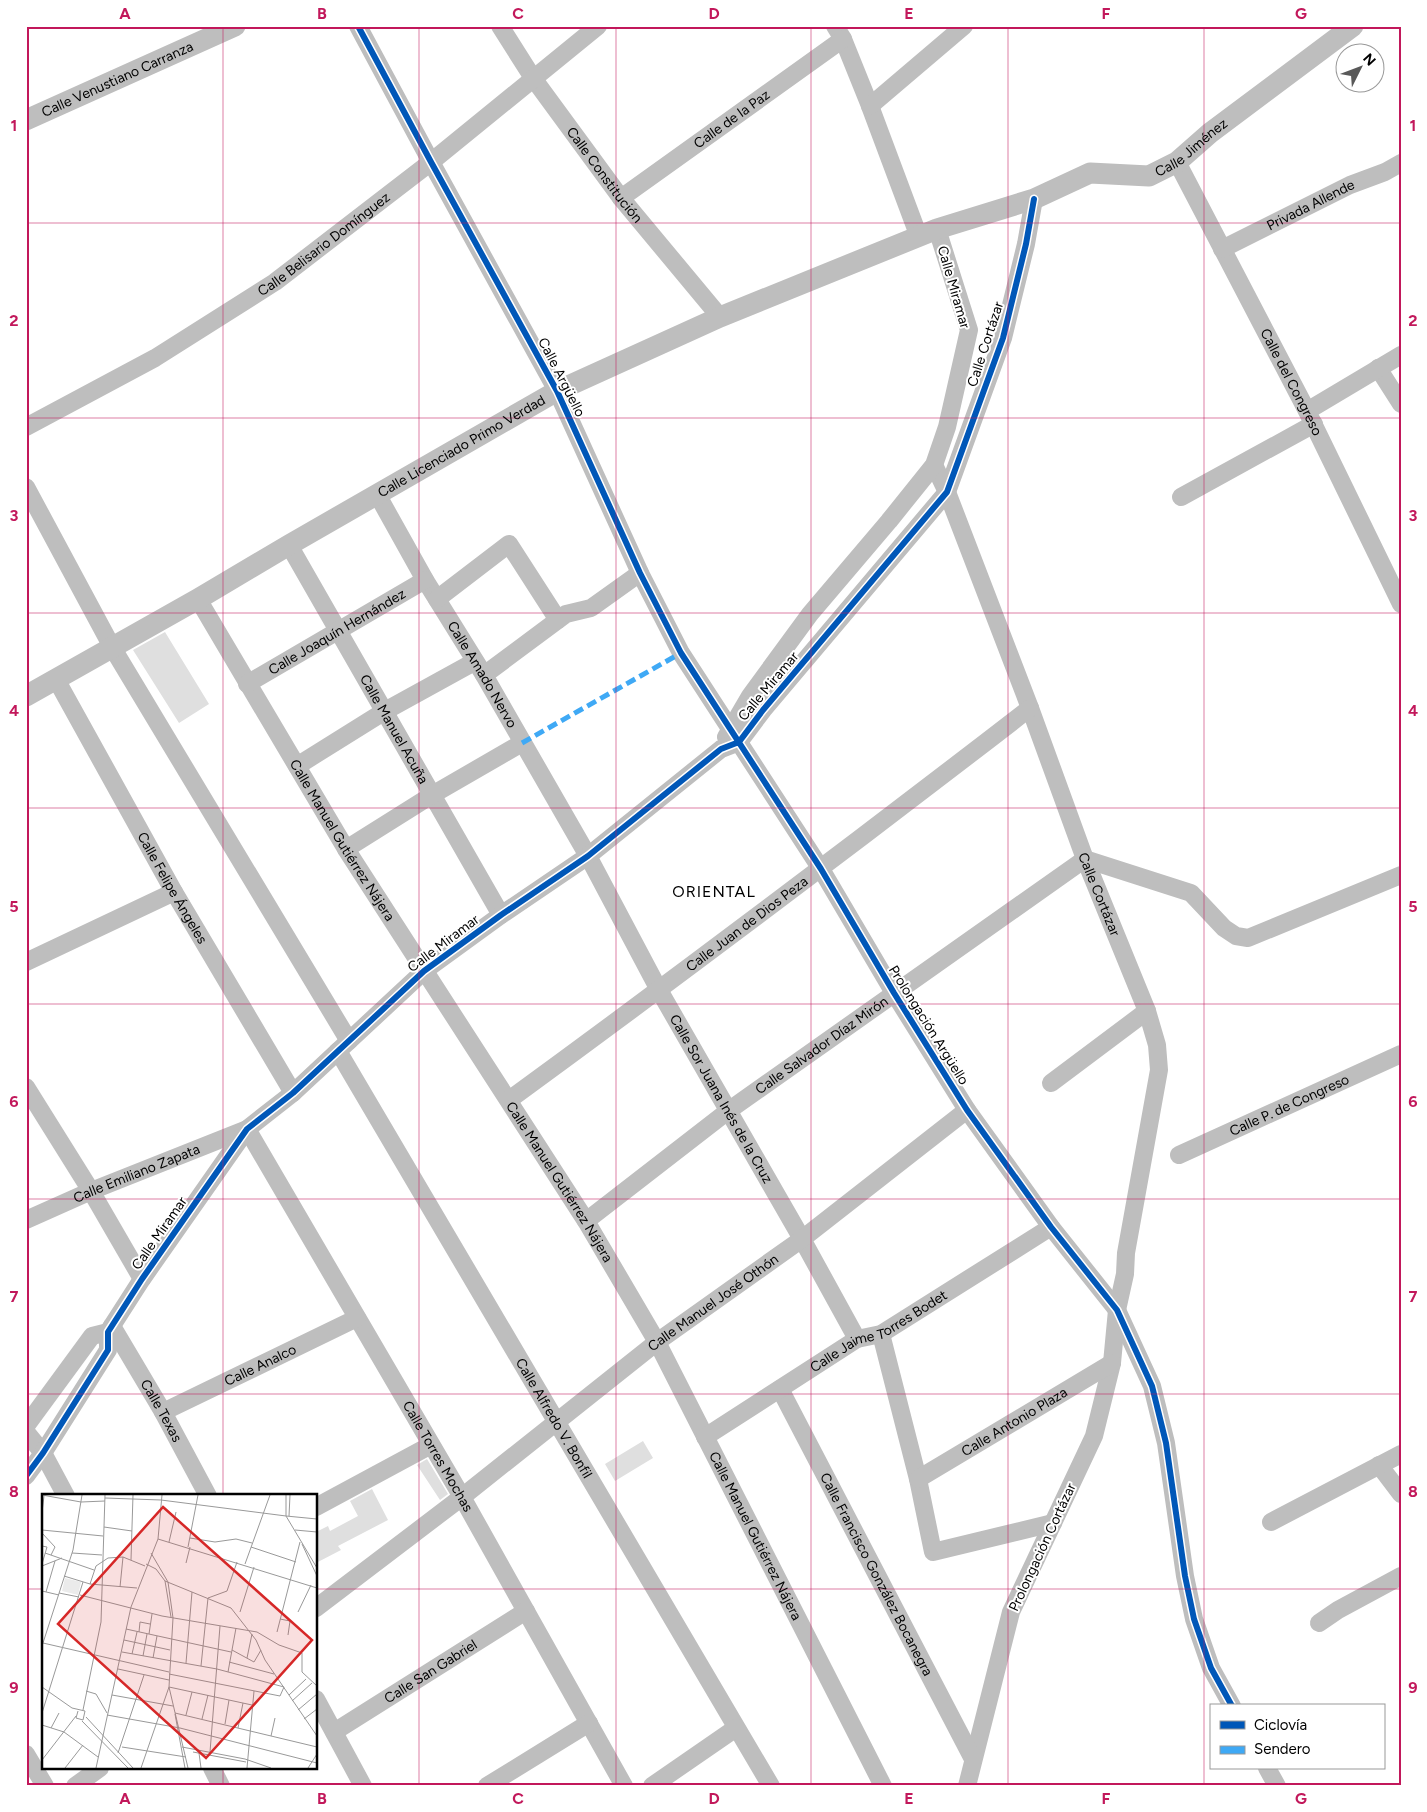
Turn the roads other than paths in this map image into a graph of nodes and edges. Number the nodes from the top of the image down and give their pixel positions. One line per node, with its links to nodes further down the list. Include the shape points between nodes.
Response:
1 (235, 26): 10 (street, Calle Venustiano Carranza)
2 (358, 26): 11 (street, Calle Argüello)
3 (500, 26): 8 (street, Calle Constitución)
4 (598, 26): 8 (street, Calle Belisario Domínguez)
5 (964, 26): 9 (street)
6 (1353, 26): 12 (street, Calle Jiménez)
7 (839, 32): 9 (street, Calle Miramar); 14 (street, Calle de la Paz)
8 (533, 78): 11 (street, Calle Belisario Domínguez); 14 (street, Calle Constitución)
9 (870, 106): 16 (street, Calle Miramar)
10 (26, 120)
11 (431, 162): 21 (street, Calle Argüello); 24 (street, Calle Belisario Domínguez, via 275,282 156,358)
12 (1176, 162): 15 (street, Calle Jiménez, via 1149,176 1090,173); 17 (street, Calle del Congreso)
13 (1401, 163): 17 (street, Privada Allende)
14 (621, 198): 18 (street, Calle Constitución)
15 (1034, 199): 16 (street, Calle Jiménez); 27 (street, Calle Cortázar, via 1003,338)
16 (928, 233): 18 (street, Calle Licenciado Primo Verdad); 25 (street, Calle Miramar, via 969,330 947,427)
17 (1222, 249): 23 (street, Calle del Congreso)
18 (720, 317): 21 (street, Calle Licenciado Primo Verdad)
19 (1401, 355): 20 (street)
20 (1378, 368): 22 (street); 23 (street)
21 (557, 391): 28 (street, Calle Licenciado Primo Verdad); 31 (street, Calle Argüello)
22 (1401, 404)
23 (1310, 418): 29 (street); 35 (street, Calle del Congreso)
24 (26, 427)
25 (934, 465): 27 (street, Calle Cortázar); 45 (street, Calle Miramar, via 810,614 750,696)
26 (26, 487): 38 (street)
27 (947, 492): 43 (street, Calle Cortázar); 45 (street, Calle Miramar, via 763,710)
28 (376, 494): 30 (street, Calle Licenciado Primo Verdad); 32 (street, Calle Amado Nervo)
29 (1181, 497)
30 (288, 544): 34 (street, Calle Licenciado Primo Verdad); 37 (street, Calle Manuel Acuña)
31 (640, 573): 36 (street, via 591,608 566,614); 45 (street, Calle Argüello, via 681,653)
32 (425, 580): 33 (street, Calle Amado Nervo); 37 (street, Calle Joaquín Hernández)
33 (437, 599): 36 (street, via 509,544); 39 (street, Calle Amado Nervo)
34 (198, 600): 38 (street, Calle Licenciado Primo Verdad); 41 (street, Calle Manuel Gutiérrez Nájera)
35 (1401, 604)
36 (558, 620): 39 (street)
37 (338, 631): 41 (street, Calle Joaquín Hernández); 44 (street, Calle Manuel Acuña)
38 (112, 647): 40 (street, Calle Licenciado Primo Verdad); 61 (street)
39 (479, 668): 44 (street); 46 (street, Calle Amado Nervo)
40 (56, 679): 42 (street, Calle Licenciado Primo Verdad); 54 (street, Calle Felipe Ángeles)
41 (248, 684): 47 (street, Calle Manuel Gutiérrez Nájera)
42 (26, 696)
43 (1030, 708): 51 (street, Calle Cortázar); 52 (street, Calle Juan de Dios Peza)
44 (385, 711): 47 (street); 48 (street, Calle Manuel Acuña)
45 (734, 735): 50 (street, Calle Miramar, via 722,749); 52 (street, Prolongación Argüello)
46 (522, 743): 48 (street); 50 (street, Calle Amado Nervo)
47 (297, 766): 49 (street, Calle Manuel Gutiérrez Nájera)
48 (432, 795): 49 (street); 55 (street, Calle Manuel Acuña)
49 (346, 848): 57 (street, Calle Manuel Gutiérrez Nájera)
50 (588, 856): 55 (street, Calle Miramar); 58 (street, Calle Sor Juana Inés de la Cruz)
51 (1085, 859): 53 (street, via 1190,893 1224,928 1236,936 1248,938); 59 (street, Calle Salvador Díaz Mirón); 60 (street, Calle Cortázar)
52 (821, 869): 58 (street, Calle Juan de Dios Peza); 59 (street, Prolongación Argüello)
53 (1401, 875)
54 (174, 892): 56 (street); 65 (street, Calle Felipe Ángeles)
55 (501, 915): 57 (street, Calle Miramar)
56 (26, 962)
57 (424, 971): 61 (street, Calle Miramar); 66 (street, Calle Manuel Gutiérrez Nájera)
58 (659, 990): 66 (street, Calle Juan de Dios Peza); 68 (street, Calle Sor Juana Inés de la Cruz)
59 (894, 993): 67 (street, Prolongación Argüello); 68 (street, Calle Salvador Díaz Mirón)
60 (1147, 1010): 63 (street); 77 (street, Calle Cortázar, via 1157,1045 1159,1070)
61 (344, 1046): 65 (street, Calle Miramar); 86 (street, Calle Alfredo V. Bonfil)
62 (1401, 1054): 70 (street, Calle P. de Congreso)
63 (1051, 1083)
64 (26, 1087): 71 (street)
65 (293, 1093): 69 (street, Calle Miramar)
66 (509, 1100): 73 (street, Calle Manuel Gutiérrez Nájera)
67 (967, 1110): 74 (street, Prolongación Argüello); 75 (street, Calle Manuel José Othón)
68 (728, 1111): 73 (street, Calle Salvador Díaz Mirón); 75 (street, Calle Sor Juana Inés de la Cruz)
69 (247, 1129): 71 (street, Calle Emiliano Zapata); 76 (street, Calle Miramar); 78 (street, Calle Torres Mochas)
70 (1179, 1155)
71 (91, 1191): 72 (street, Calle Emiliano Zapata); 76 (street)
72 (26, 1220)
73 (586, 1221): 82 (street, Calle Manuel Gutiérrez Nájera)
74 (1051, 1227): 77 (street, Prolongación Argüello); 80 (street, Calle Jaime Torres Bodet)
75 (802, 1239): 81 (street, Calle Sor Juana Inés de la Cruz); 82 (street, Calle Manuel José Othón)
76 (142, 1279): 79 (street, Calle Miramar)
77 (1117, 1310): 83 (street, Prolongación Cortázar); 108 (street, Prolongación Argüello, via 1152,1386 1166,1443 1194,1619 1211,1668)
78 (357, 1318): 85 (street, Calle Analco); 90 (street, Calle Torres Mochas)
79 (110, 1329): 85 (street, Calle Texas); 87 (street, via 92,1336); 91 (street, Calle Miramar, via 108,1350)
80 (881, 1334): 81 (street, Calle Jaime Torres Bodet); 95 (street)
81 (857, 1340): 84 (street, Calle Jaime Torres Bodet)
82 (657, 1342): 86 (street, Calle Manuel José Othón); 89 (street, Calle Manuel Gutiérrez Nájera)
83 (1112, 1363): 95 (street, Calle Antonio Plaza); 102 (street, Prolongación Cortázar, via 1094,1436)
84 (780, 1389): 89 (street, Calle Jaime Torres Bodet); 113 (street, Calle Francisco González Bocanegra)
85 (163, 1412): 97 (street, Calle Texas)
86 (556, 1422): 99 (street, Calle Manuel José Othón); 110 (street, Calle Alfredo V. Bonfil)
87 (26, 1426)
88 (26, 1432): 91 (street)
89 (705, 1437): 125 (street, Calle Manuel Gutiérrez Nájera)
90 (431, 1445): 99 (street, Calle Torres Mochas); 100 (street)
91 (43, 1453): 94 (street, Calle Miramar); 96 (street)
92 (1401, 1454): 93 (street)
93 (1379, 1465): 98 (street); 101 (street)
94 (26, 1476)
95 (918, 1479): 102 (street, via 933,1552)
96 (65, 1494)
97 (207, 1494)
98 (1401, 1494)
99 (462, 1497): 104 (street, Calle Manuel José Othón); 105 (street, Calle Torres Mochas)
100 (318, 1505)
101 (1271, 1522)
102 (1053, 1523): 113 (street, Prolongación Cortázar, via 1011,1612)
103 (1401, 1576): 106 (street)
104 (318, 1606)
105 (526, 1611): 109 (street, Calle Torres Mochas); 111 (street, Calle San Gabriel)
106 (1319, 1623)
107 (318, 1702): 111 (street)
108 (1231, 1704)
109 (589, 1722): 121 (street); 122 (street, Calle Torres Mochas)
110 (736, 1728): 123 (street); 124 (street, Calle Alfredo V. Bonfil)
111 (334, 1732): 120 (street)
112 (26, 1754): 117 (street)
113 (973, 1759): 126 (street, Prolongación Cortázar)
114 (97, 1770): 118 (street)
115 (213, 1770): 119 (street)
116 (1268, 1770): 127 (street)
117 (45, 1786)
118 (75, 1786)
119 (221, 1786)
120 (363, 1786)
121 (487, 1786)
122 (624, 1786)
123 (652, 1786)
124 (771, 1786)
125 (882, 1786)
126 (967, 1786)
127 (1277, 1786)

